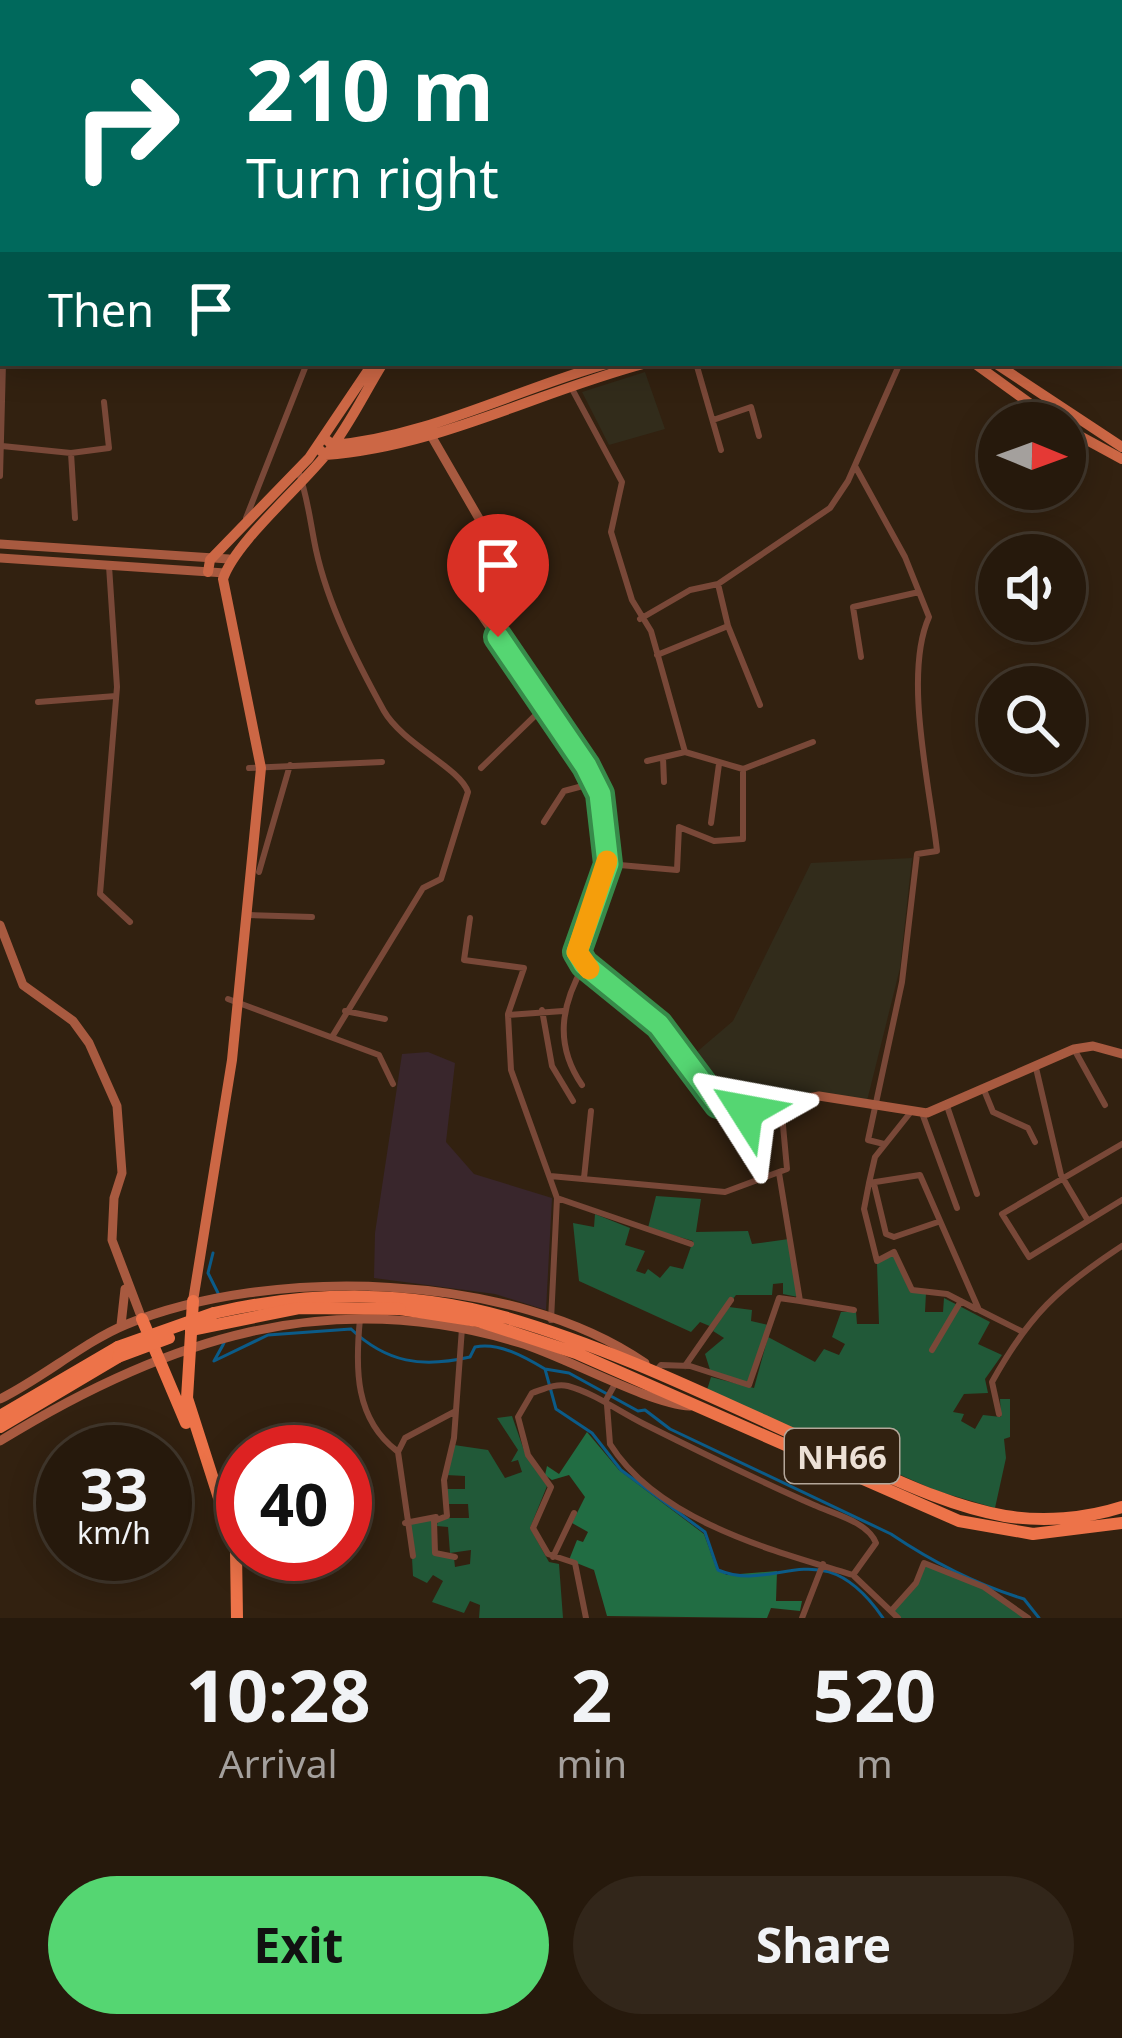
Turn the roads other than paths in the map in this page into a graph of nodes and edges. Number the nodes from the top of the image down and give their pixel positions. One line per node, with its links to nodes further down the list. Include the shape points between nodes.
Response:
1 (3, 366): 18 (street)
2 (306, 366): 28 (street)
3 (371, 366): 19 (main road)
4 (381, 366): 19 (main road)
5 (603, 366): 11 (main road)
6 (634, 366): 11 (main road)
7 (697, 366): 14 (street)
8 (899, 366): 24 (street)
9 (978, 366): 13 (main road)
10 (1000, 366): 20 (main road)
11 (568, 381): 15 (main road); 37 (street, via 622,482 611,532)
12 (104, 402): 22 (street, via 109,448)
13 (1028, 402)
14 (712, 420): 16 (street, via 751,406); 21 (street)
15 (429, 430): 19 (main road); 44 (street, via 481,522 487,547 478,610)
16 (759, 436)
17 (1086, 439): 23 (main road)
18 (2, 446): 22 (street); 25 (street)
19 (325, 446): 26 (main road)
20 (1122, 447)
21 (721, 450)
22 (71, 453): 27 (street)
23 (1122, 459)
24 (855, 466): 35 (street, via 830,508); 36 (street)
25 (0, 476)
26 (300, 476): 28 (main road); 31 (main road); 69 (street, via 327,585 386,715 422,753 464,778 468,792 441,880 423,888)
27 (75, 518)
28 (240, 532): 33 (main road)
29 (0, 544): 33 (street)
30 (0, 558): 32 (street)
31 (229, 559): 33 (street); 34 (main road)
32 (109, 566): 33 (street); 41 (street)
33 (209, 566): 34 (street)
34 (225, 573): 52 (main road)
35 (718, 584): 37 (street); 38 (street)
36 (919, 592): 40 (street, via 853,607); 82 (street, via 929,616 918,671 937,851 917,854 902,982)
37 (640, 619): 39 (street)
38 (728, 626): 39 (street); 43 (street)
39 (657, 655): 46 (street)
40 (861, 657)
41 (116, 696): 42 (street); 64 (street, via 100,894)
42 (38, 702)
43 (760, 705)
44 (543, 708): 53 (street); 56 (street)
45 (813, 742): 54 (street)
46 (685, 752): 47 (street); 50 (street)
47 (663, 758): 48 (street); 55 (street)
48 (647, 761)
49 (382, 762): 51 (street)
50 (719, 764): 54 (street); 58 (street)
51 (290, 765): 52 (street); 60 (street)
52 (255, 768): 61 (main road)
53 (481, 768)
54 (743, 769): 59 (street, via 742,838 724,843 679,827 677,870)
55 (664, 782)
56 (594, 783): 57 (street, via 564,791); 59 (street)
57 (544, 822)
58 (711, 824)
59 (608, 864): 66 (street, via 577,952)
60 (260, 872)
61 (246, 915): 62 (street); 67 (main road)
62 (312, 917)
63 (470, 918): 71 (street, via 464,960 524,968)
64 (130, 922)
65 (0, 925): 104 (street, via 23,985 74,1021 117,1106 122,1173 110,1227)
66 (584, 964): 70 (street); 81 (street, via 659,1025 718,1104 746,1111)
67 (233, 1001): 73 (street); 106 (main road)
68 (542, 1010): 70 (street); 71 (street); 80 (street, via 553,1066)
69 (345, 1011): 72 (street); 73 (street)
70 (562, 1011): 78 (street, via 571,1069)
71 (508, 1015): 93 (street, via 511,1070)
72 (385, 1019)
73 (332, 1037): 77 (street, via 379,1054)
74 (1074, 1049): 75 (street); 76 (street); 84 (street)
75 (1122, 1054)
76 (1036, 1068): 79 (street); 92 (street)
77 (393, 1084)
78 (582, 1084)
79 (984, 1090): 83 (street); 88 (street, via 993,1112 1028,1128)
80 (573, 1101)
81 (781, 1103): 82 (street, via 819,1096); 91 (street, via 788,1159)
82 (872, 1106): 86 (street); 89 (street, via 868,1140)
83 (947, 1106): 87 (street); 96 (street)
84 (1105, 1106)
85 (591, 1111): 94 (street)
86 (910, 1113): 87 (street); 89 (street)
87 (922, 1113): 99 (street)
88 (1034, 1142)
89 (884, 1144): 95 (street, via 867,1173)
90 (1122, 1144): 92 (street)
91 (778, 1173): 94 (street, via 725,1192); 107 (street)
92 (1061, 1175): 100 (street); 100 (street, via 1002,1214 1030,1257)
93 (550, 1176): 94 (street); 97 (street)
94 (584, 1178)
95 (872, 1183): 101 (street, via 920,1175); 101 (street, via 886,1234); 108 (street, via 863,1209 877,1262 893,1252 912,1290)
96 (977, 1193)
97 (557, 1198): 102 (street); 114 (street)
98 (1122, 1200): 100 (street)
99 (957, 1208)
100 (1087, 1219)
101 (938, 1222): 111 (street)
102 (691, 1244)
103 (1122, 1246): 117 (street, via 1059,1287)
104 (123, 1278): 112 (street); 115 (street)
105 (731, 1300): 122 (street)
106 (193, 1301): 112 (street); 114 (street, via 388,1286 482,1299); 118 (highway)
107 (800, 1301): 110 (street); 122 (street, via 779,1298 749,1385)
108 (961, 1301): 111 (street); 119 (street)
109 (399, 1303): 120 (highway, NH66, bridge, via 267,1312); 123 (highway, NH66, via 502,1316); 127 (highway, NH66, via 551,1343)
110 (854, 1310)
111 (979, 1310): 117 (street)
112 (142, 1319): 115 (street); 121 (highway)
113 (360, 1319): 116 (street); 118 (street, via 240,1331); 133 (street, via 360,1396 376,1435)
114 (551, 1320): 123 (street, via 636,1357)
115 (121, 1326): 125 (street)
116 (462, 1328): 124 (street); 128 (street)
117 (1021, 1331): 129 (street, via 992,1382)
118 (193, 1345): 121 (street); 134 (highway, via 187,1398)
119 (932, 1350)
120 (118, 1352): 130 (highway, NH66); 131 (highway, NH66)
121 (158, 1360): 132 (street, via 83,1390); 147 (highway, via 218,1514)
122 (686, 1366): 123 (street, via 661,1365)
123 (652, 1374): 135 (highway, NH66, via 983,1512 1052,1518)
124 (619, 1380): 126 (street); 127 (street)
125 (0, 1400)
126 (607, 1405): 142 (street, via 566,1385 523,1402 518,1417 528,1455 551,1487 533,1528); 143 (street, via 610,1444 656,1488 735,1538); 144 (street, via 865,1527 876,1543)
127 (690, 1406): 139 (highway, NH66, via 976,1526 1062,1534)
128 (454, 1412): 133 (street, via 405,1438); 137 (street, via 447,1516)
129 (999, 1414)
130 (0, 1416)
131 (0, 1427)
132 (0, 1441)
133 (398, 1452): 138 (street)
134 (216, 1481)
135 (1122, 1507)
136 (574, 1514): 142 (street)
137 (436, 1517): 138 (street); 141 (street, via 435,1553)
138 (405, 1523): 140 (street)
139 (1122, 1523)
140 (412, 1556)
141 (455, 1557)
142 (553, 1557): 148 (street, via 579,1570)
143 (823, 1564): 144 (street); 149 (street)
144 (853, 1575): 146 (street)
145 (237, 1581): 147 (highway)
146 (891, 1610): 150 (street); 151 (street, via 924,1563 984,1587)
147 (233, 1618)
148 (586, 1618)
149 (802, 1618)
150 (898, 1618)
151 (1028, 1618)

